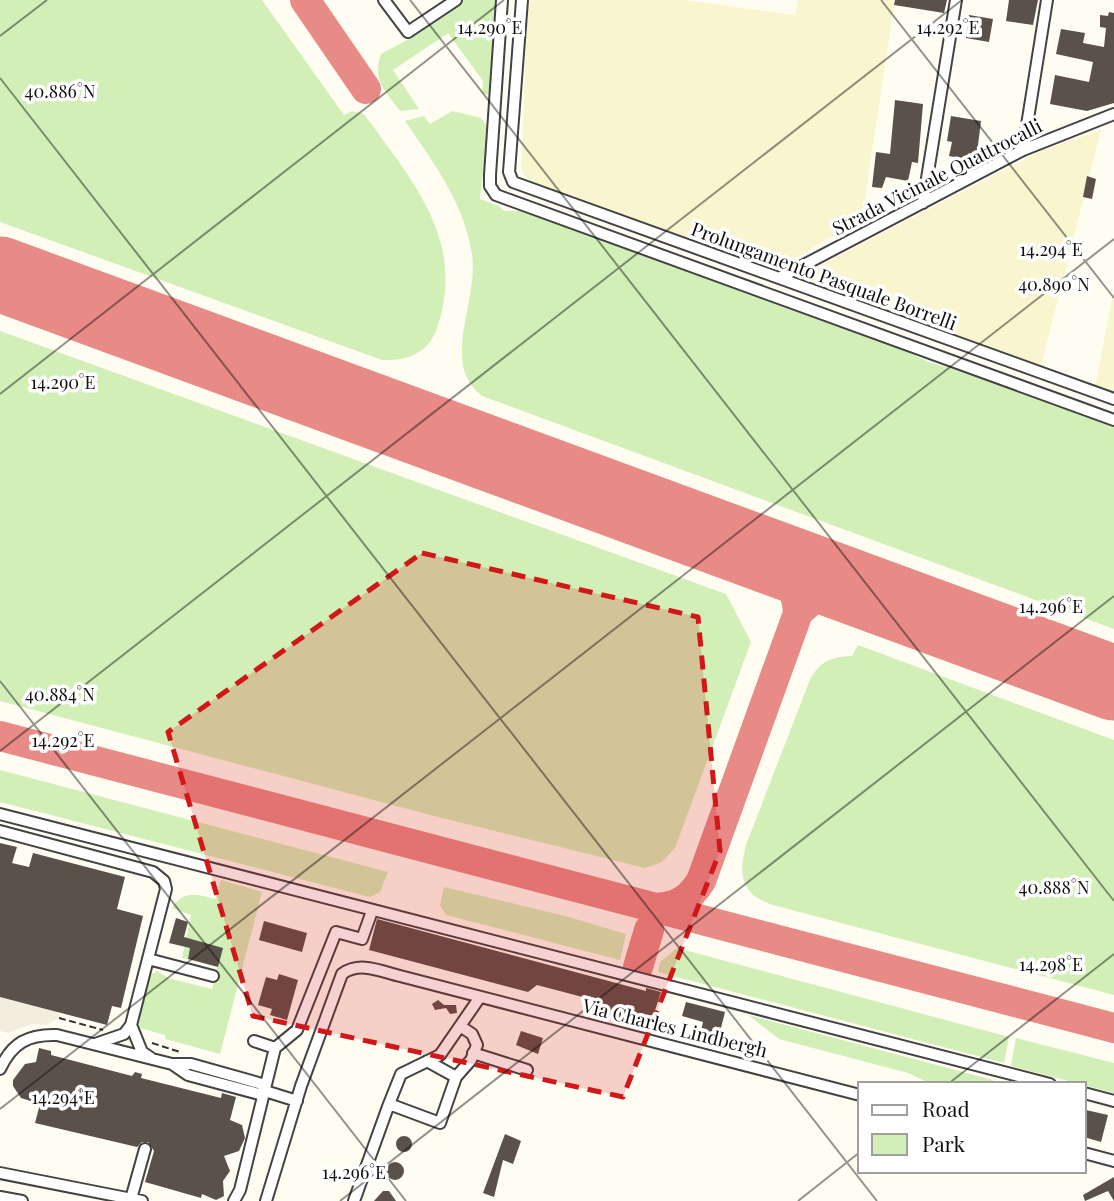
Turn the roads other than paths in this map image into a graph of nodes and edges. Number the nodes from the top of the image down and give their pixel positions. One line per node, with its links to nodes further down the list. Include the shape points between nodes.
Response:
1 (384, 0): 2 (street, via 408,32)
2 (457, 0)
3 (502, 0): 12 (street, via 490,175 496,195)
4 (522, 0): 10 (street, Prolungamento Pasquale Borrelli, via 509,172 513,182)
5 (956, 0): 9 (street)
6 (1047, 0): 8 (street)
7 (1114, 114): 8 (street, Strada Vicinale Quattrocalli)
8 (1023, 150): 9 (street, Strada Vicinale Quattrocalli)
9 (923, 203): 10 (street, Strada Vicinale Quattrocalli)
10 (779, 278): 11 (street, Prolungamento Pasquale Borrelli)
11 (1114, 399)
12 (1114, 420)
13 (0, 814): 15 (street)
14 (0, 831): 16 (street, via 159,876 166,889)
15 (372, 911): 23 (street, via 362,939 336,932 297,1030); 30 (street)
16 (148, 959): 17 (street); 19 (street)
17 (213, 976)
18 (480, 997): 20 (street); 32 (street, Via Charles Lindbergh); 34 (street, Via Charles Lindbergh, via 363,967 351,968 342,974)
19 (131, 1025): 22 (street, via 124,1034); 25 (street, via 142,1052)
20 (460, 1026): 24 (street, via 472,1034 477,1045); 26 (street, via 440,1055)
21 (254, 1041): 23 (street)
22 (94, 1044): 25 (street); 27 (street, via 38,1034 12,1048)
23 (275, 1048): 31 (street)
24 (473, 1053): 28 (street); 29 (street)
25 (153, 1060): 31 (street, via 172,1064 188,1075 259,1094)
26 (427, 1061): 29 (street); 36 (street, via 401,1074)
27 (0, 1069)
28 (527, 1070)
29 (456, 1077): 36 (street, via 440,1123)
30 (1043, 1082)
31 (265, 1091): 34 (street); 44 (street)
32 (858, 1094)
33 (1086, 1094): 35 (street)
34 (297, 1101): 45 (street, Via Charles Lindbergh)
35 (1114, 1101)
36 (389, 1104): 46 (street)
37 (145, 1149): 42 (street)
38 (1086, 1154): 39 (street)
39 (1114, 1161)
40 (0, 1173): 42 (street)
41 (0, 1197): 43 (street)
42 (136, 1200)
43 (22, 1201)
44 (234, 1201)
45 (266, 1201)
46 (354, 1201)

